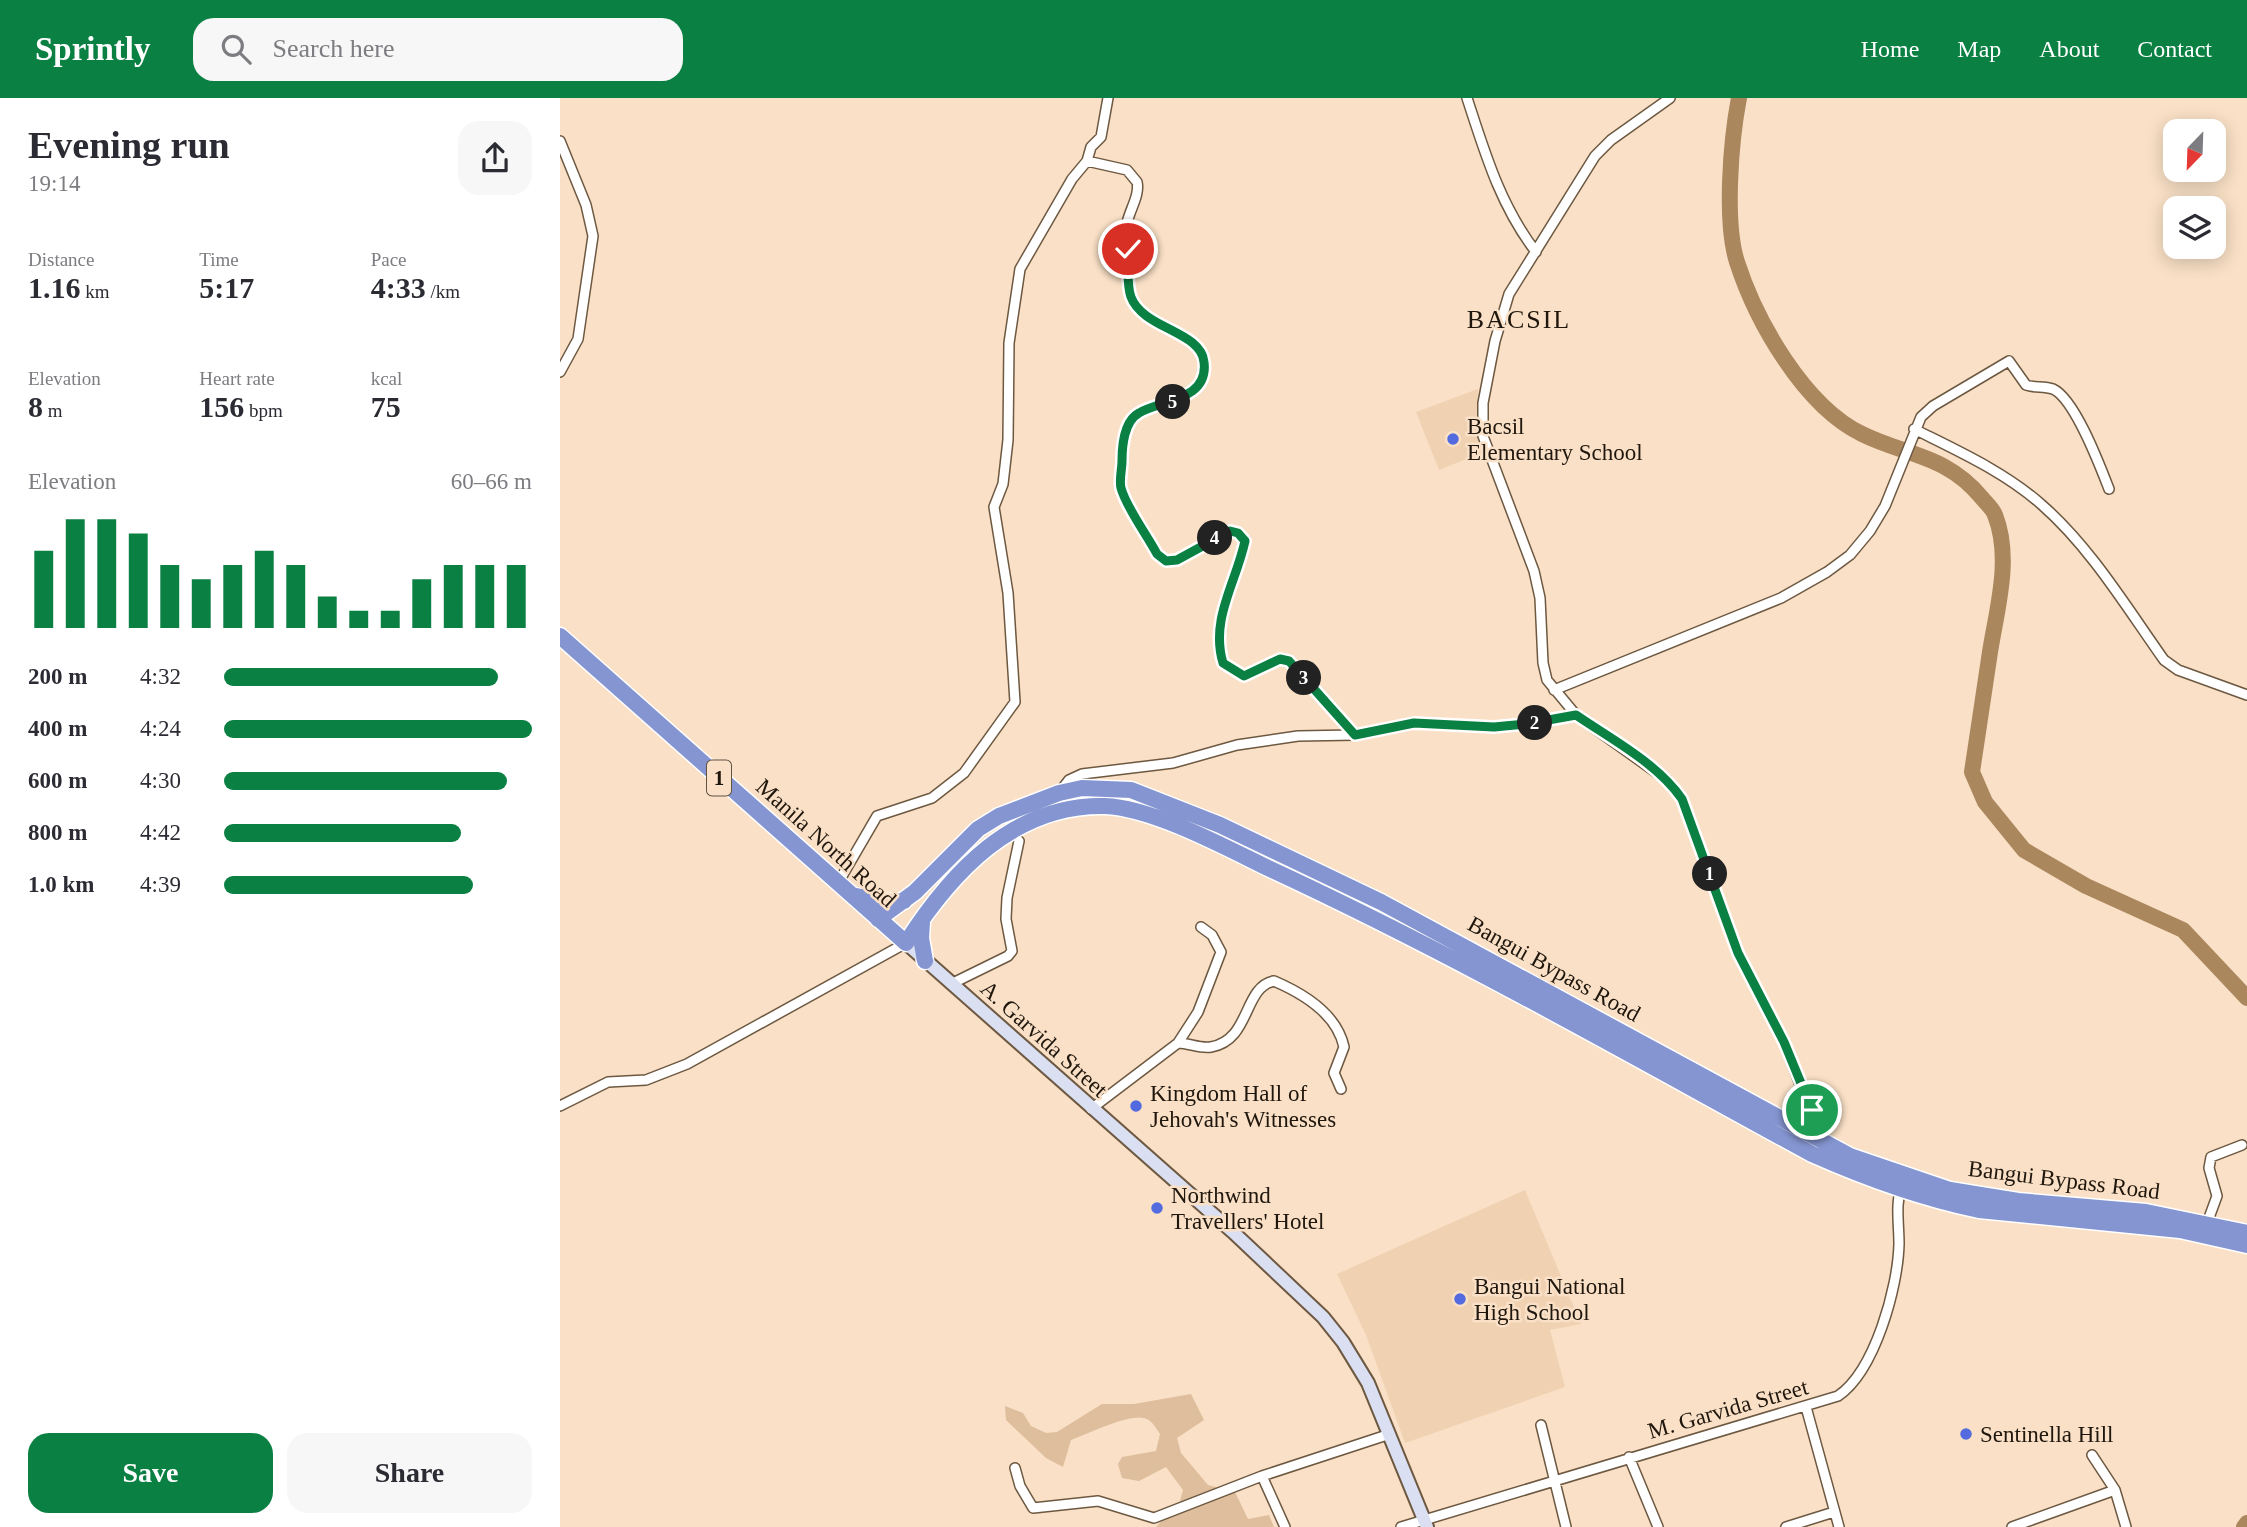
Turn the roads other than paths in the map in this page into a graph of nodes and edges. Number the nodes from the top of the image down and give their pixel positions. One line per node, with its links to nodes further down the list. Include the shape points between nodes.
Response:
1 (1108, 98): 5 (street, via 1102,134)
2 (1467, 98): 6 (street, via 1502,198)
3 (1670, 98): 6 (street, via 1611,139 1595,156)
4 (560, 141): 7 (street, via 586,205 593,236 578,339)
5 (1087, 161): 14 (street, via 1127,170 1138,182 1126,235 1131,298 1153,323 1200,349 1204,361 1197,386 1176,401 1139,412 1131,421 1122,447 1121,487 1157,554 1166,561 1177,560 1230,531 1238,533 1245,541 1226,595 1219,648 1223,663 1244,676 1280,659 1289,661); 19 (street, via 1020,269 1009,343 1008,440 1003,484 994,507 1008,593 1016,702 964,773 932,798 877,816)
6 (1536, 252): 11 (street, via 1506,305 1486,384 1482,421 1493,468 1534,570 1543,663)
7 (560, 372)
8 (1913, 431): 9 (street, via 1933,406 2009,361 2026,385 2050,388 2061,395); 11 (street, via 1885,506 1870,531 1850,555 1827,572 1781,598); 12 (street, via 1975,460 2041,504 2080,544 2164,660 2178,670)
9 (2109, 489)
10 (560, 636): 19 (highway, Manila North Road / 1)
11 (1554, 690): 13 (street)
12 (2247, 695)
13 (1576, 715): 14 (street, via 1494,727 1414,723); 33 (street, via 1667,780 1682,799 1738,953 1819,1123)
14 (1355, 735): 15 (street, via 1298,736 1237,745 1173,763 1096,771 1075,777)
15 (1059, 793): 17 (highway, Bangui Bypass Road, via 999,816); 33 (highway, Bangui Bypass Road, via 1104,787 1131,790 1220,825 1441,933)
16 (1019, 841): 27 (street, via 1007,898 1012,951)
17 (949, 858): 18 (highway); 21 (highway, Bangui Bypass Road)
18 (962, 871): 22 (highway, Bangui Bypass Road); 33 (highway, Bangui Bypass Road, via 1009,831 1060,812 1105,806 1153,817 1375,918)
19 (838, 883): 20 (highway, Manila North Road / 1)
20 (850, 895): 21 (highway); 23 (highway, Manila North Road / 1)
21 (904, 901): 23 (highway, Bangui Bypass Road)
22 (922, 918): 25 (highway, Bangui Bypass Road); 26 (highway)
23 (878, 919): 25 (highway, Manila North Road / 1)
24 (1201, 927): 28 (street, via 1212,935 1221,952 1198,1012)
25 (906, 943): 26 (main road, A. Garvida Street / 1); 30 (street, via 687,1064 646,1080 608,1082)
26 (925, 961): 27 (main road, A. Garvida Street / 1)
27 (951, 984): 31 (main road, A. Garvida Street / 1)
28 (1178, 1043): 29 (street, via 1210,1047 1227,1041 1239,1030 1264,986 1274,981 1306,997 1335,1027 1344,1046 1334,1073); 31 (street)
29 (1341, 1089)
30 (560, 1106)
31 (1091, 1109): 41 (main road, A. Garvida Street / 1, via 1323,1317 1368,1383)
32 (2242, 1145): 35 (street, via 2211,1157 2209,1168 2217,1196)
33 (1815, 1147): 34 (highway, Bangui Bypass Road)
34 (1903, 1182): 35 (highway, Bangui Bypass Road, via 2146,1212); 39 (street, M. Garvida Street, via 1896,1267 1871,1353 1848,1389)
35 (2205, 1229): 37 (highway, Bangui Bypass Road)
36 (2247, 1233): 37 (highway, Bangui Bypass Road)
37 (2229, 1235): 38 (highway, Bangui Bypass Road)
38 (2247, 1245)
39 (1806, 1407): 43 (street, M. Garvida Street); 48 (street)
40 (1541, 1425): 46 (street)
41 (1390, 1434): 45 (street); 49 (main road, A. Garvida Street / 1)
42 (2092, 1455): 47 (street)
43 (1629, 1457): 46 (street, M. Garvida Street); 53 (street)
44 (1015, 1468): 45 (street, via 1033,1508 1098,1501 1154,1518)
45 (1262, 1476): 50 (street)
46 (1554, 1480): 49 (street, M. Garvida Street); 52 (street)
47 (2115, 1490): 56 (street); 57 (street)
48 (1834, 1512): 54 (street); 55 (street)
49 (1426, 1524): 51 (street, M. Garvida Street)
50 (1284, 1527)
51 (1401, 1527)
52 (1566, 1527)
53 (1658, 1527)
54 (1786, 1527)
55 (1839, 1527)
56 (2012, 1527)
57 (2126, 1527)

